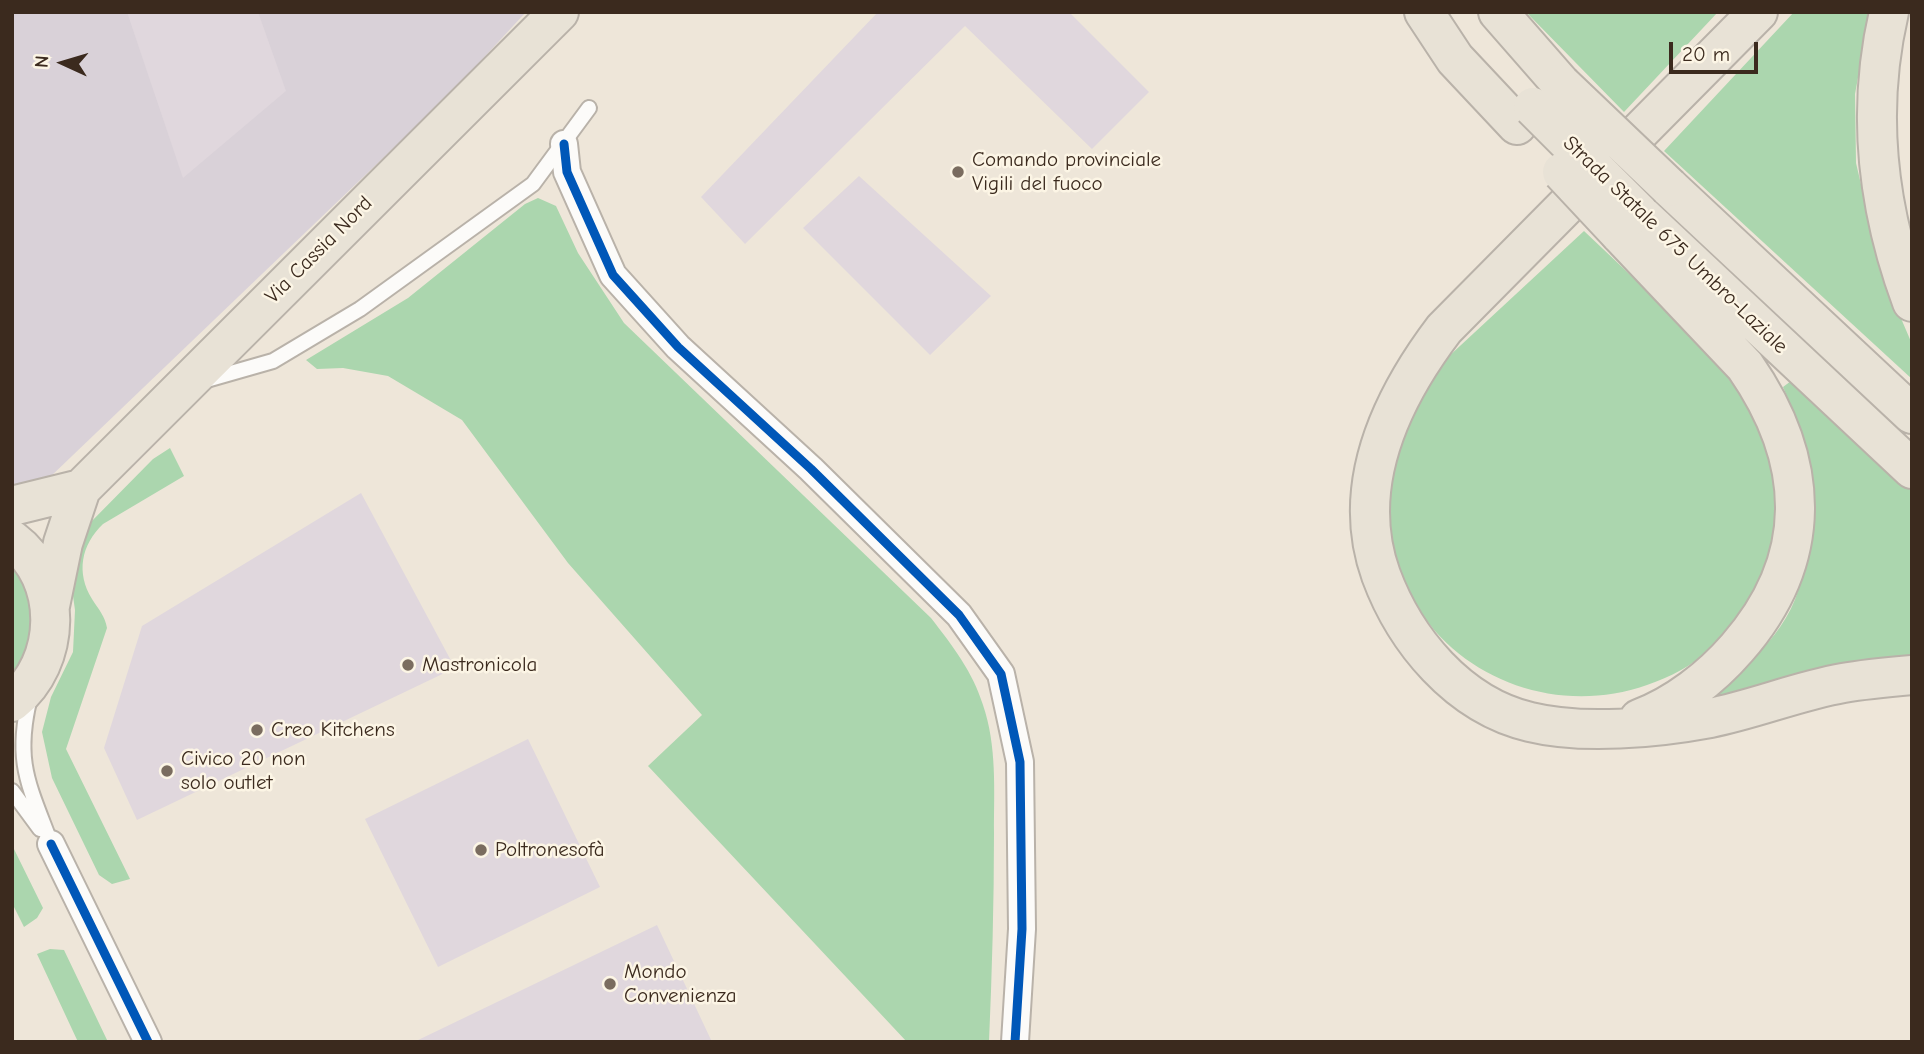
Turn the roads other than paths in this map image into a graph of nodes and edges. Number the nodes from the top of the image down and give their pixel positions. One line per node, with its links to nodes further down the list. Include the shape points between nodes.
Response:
1 (559, 12): 12 (main road, Via Cassia Nord)
2 (1424, 12): 7 (main road, via 1455,59)
3 (1446, 12): 7 (main road, Strada Statale 675 Umbro-Laziale)
4 (1499, 12): 7 (main road, Strada Statale 675 Umbro-Laziale)
5 (1758, 12): 22 (main road, via 1444,329 1418,363 1388,419 1372,478 1373,539 1390,598 1405,626 1446,675 1499,710 1528,722)
6 (1889, 12): 11 (main road, via 1877,81 1879,174 1889,230)
7 (1537, 105): 10 (main road, bridge); 13 (main road, Strada Statale 675 Umbro-Laziale, bridge, via 1669,187)
8 (589, 108): 9 (lane)
9 (564, 144): 12 (lane, via 533,184 360,309 273,360); 26 (street, via 567,172 613,275 678,347 811,469 959,615 1001,674 1020,762 1022,929)
10 (1630, 223): 14 (main road, Strada Statale 675 Umbro-Laziale); 22 (main road, via 1762,391 1786,446 1795,506 1788,567 1764,615 1745,640 1696,687 1652,714)
11 (1912, 302)
12 (182, 388): 15 (main road, Via Cassia Nord)
13 (1912, 414)
14 (1912, 469)
15 (81, 488): 16 (main road); 18 (main road, Via Cassia Nord)
16 (12, 506)
17 (12, 540): 18 (main road, via 37,569)
18 (50, 606): 19 (main road, via 50,639)
19 (38, 671): 21 (main road); 24 (lane, via 24,727 23,772)
20 (1912, 675): 22 (main road, via 1842,683 1711,717)
21 (12, 702)
22 (1620, 726)
23 (12, 791): 24 (lane)
24 (51, 844): 25 (street)
25 (148, 1042)
26 (1015, 1042)

